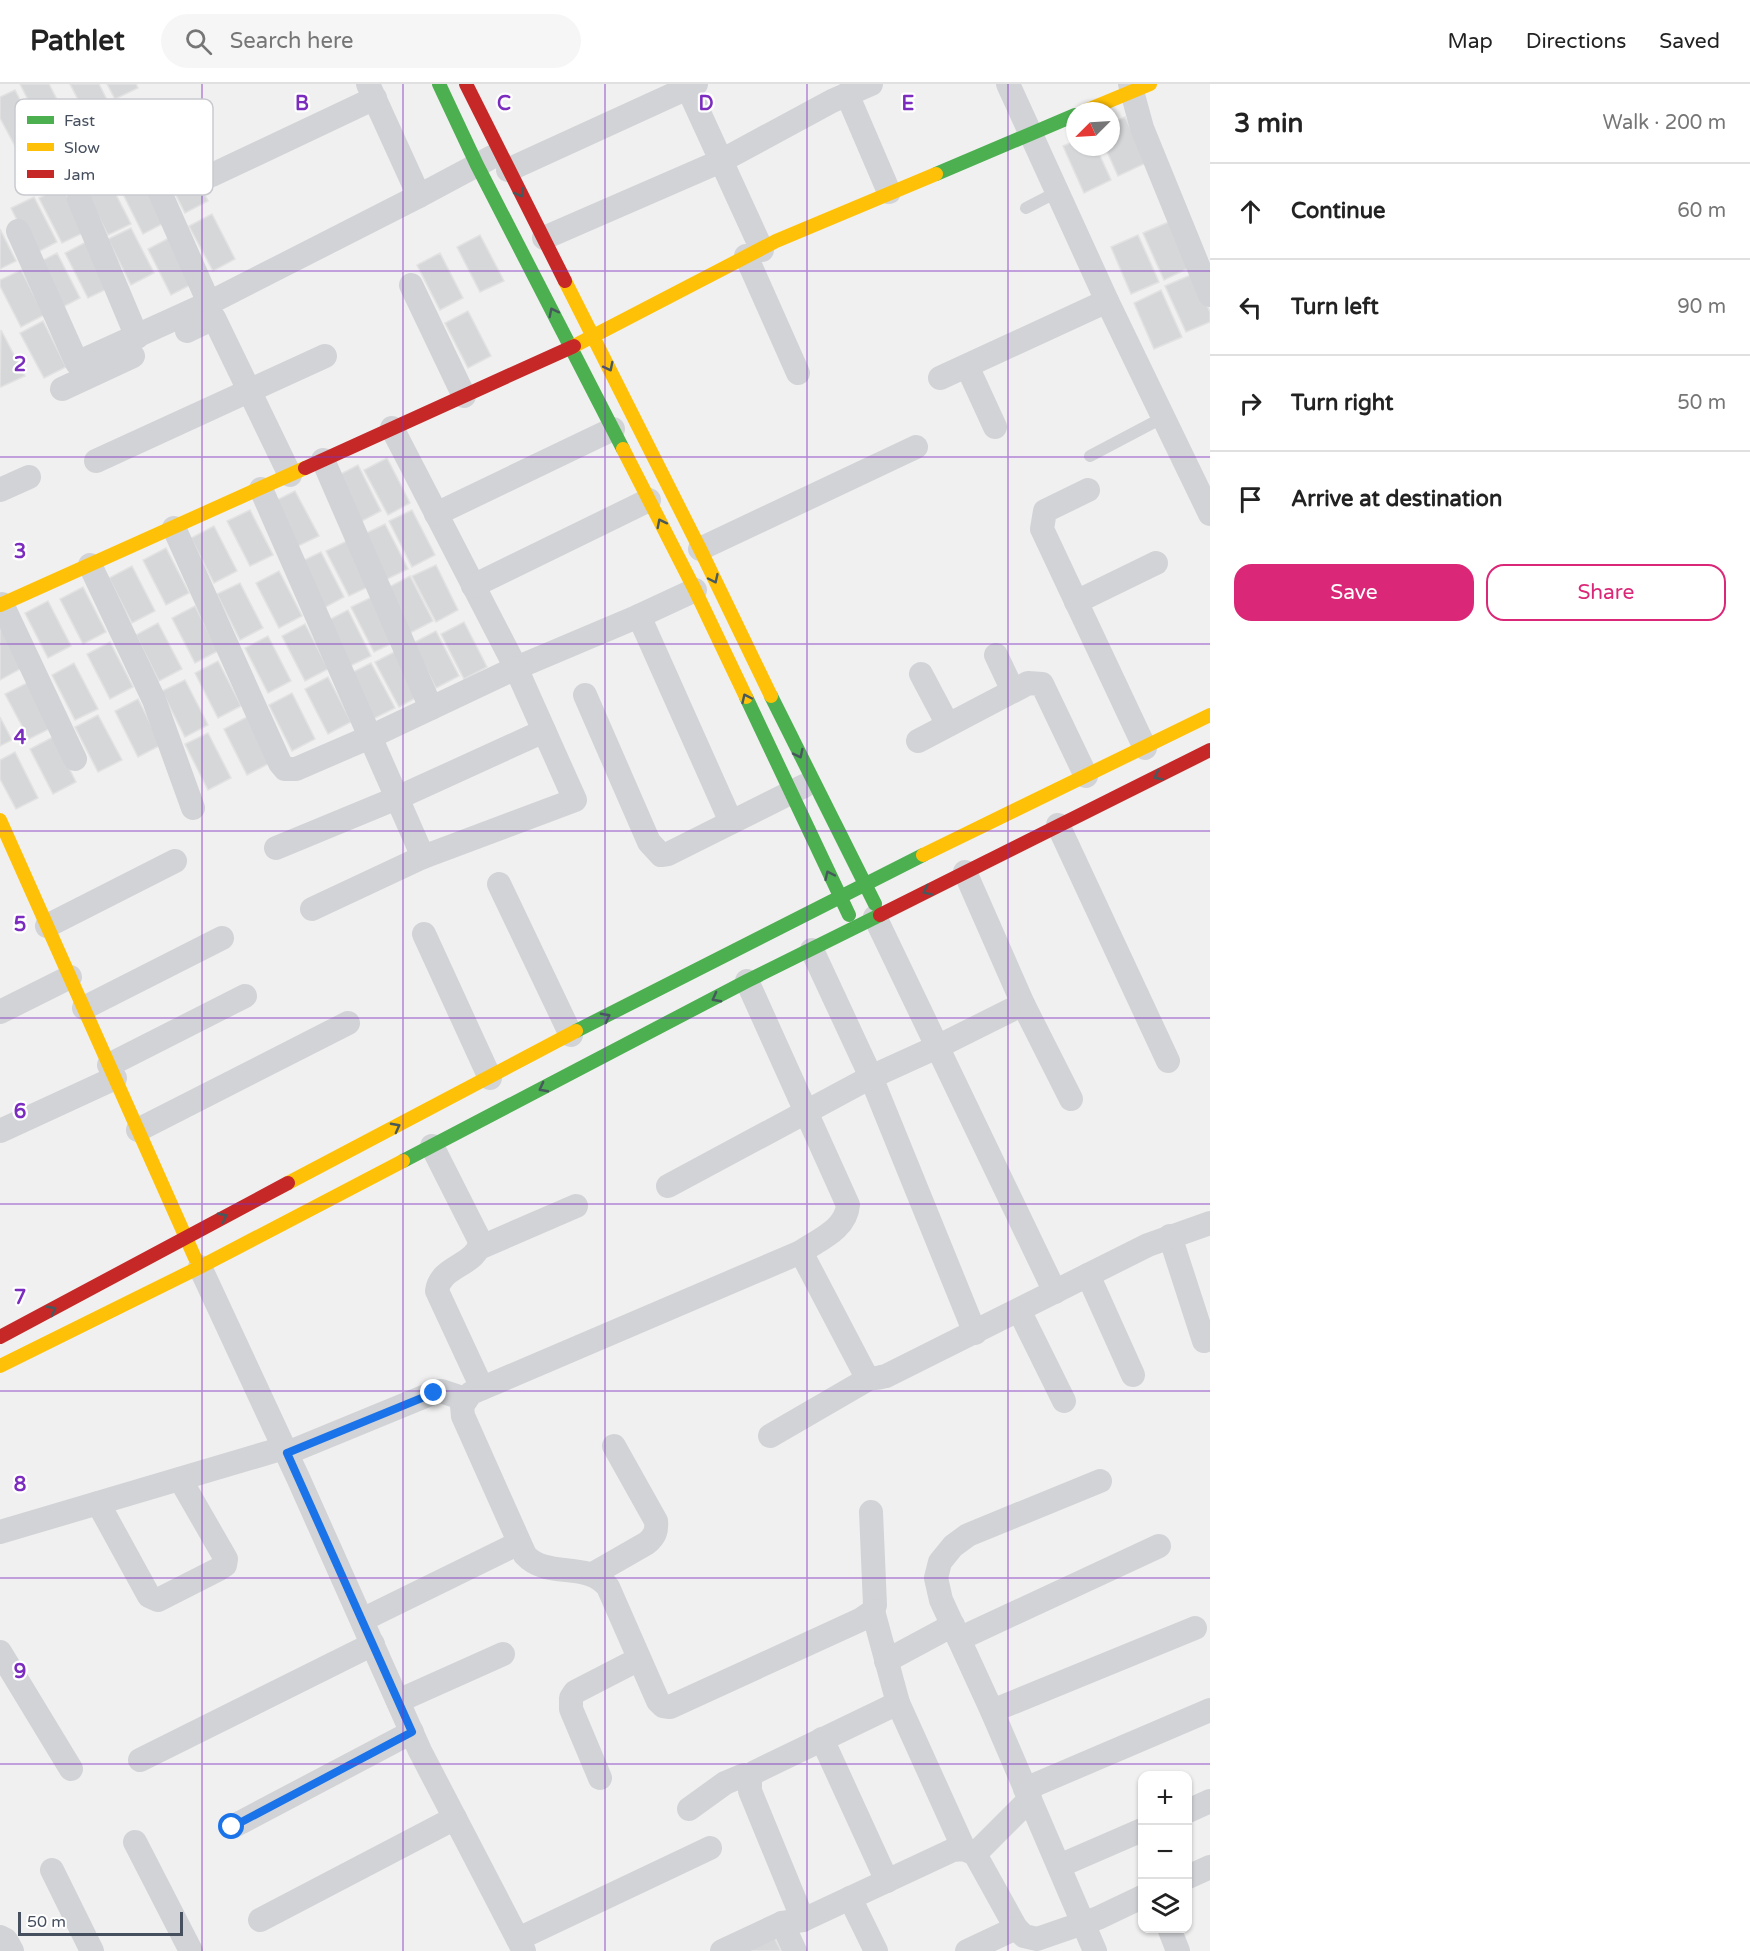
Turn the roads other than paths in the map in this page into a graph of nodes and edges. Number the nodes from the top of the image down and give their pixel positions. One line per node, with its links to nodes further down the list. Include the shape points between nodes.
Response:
1 (439, 84): 14 (street)
2 (466, 84): 12 (street)
3 (871, 84): 8 (street)
4 (1008, 84): 11 (street)
5 (690, 85): 12 (street); 13 (street)
6 (1138, 87): 9 (street); 26 (street, via 1142,128)
7 (372, 91): 15 (street); 19 (street)
8 (847, 94): 13 (street); 16 (street)
9 (1105, 102)
10 (1066, 119): 11 (street)
11 (1029, 133): 16 (street); 17 (street)
12 (504, 161): 14 (street); 23 (street, one-way to 23)
13 (721, 161): 23 (street); 24 (street)
14 (477, 165): 19 (street); 31 (street, one-way to 14)
15 (213, 174)
16 (890, 192): 24 (street)
17 (1057, 192): 21 (lane); 27 (street)
18 (161, 195): 28 (street)
19 (419, 196): 28 (street)
20 (79, 198): 29 (street)
21 (1026, 208)
22 (18, 231): 29 (street, via 77,363)
23 (544, 238): 30 (street)
24 (754, 253): 30 (street); 34 (street)
25 (411, 285): 38 (street)
26 (1210, 295)
27 (1107, 301): 33 (street); 39 (street)
28 (209, 303): 29 (street)
29 (137, 336)
30 (594, 337): 31 (street); 56 (street, one-way to 56)
31 (571, 348): 38 (street); 42 (street)
32 (325, 356): 37 (street)
33 (966, 366): 35 (street); 40 (street)
34 (798, 373)
35 (940, 378)
36 (62, 389): 37 (street, via 214,318)
37 (249, 389): 46 (street); 47 (street)
38 (464, 396): 41 (street)
39 (1162, 418): 44 (lane); 54 (street)
40 (994, 427)
41 (392, 428): 45 (street); 53 (street)
42 (613, 429): 52 (street); 53 (street)
43 (916, 447): 56 (street)
44 (1090, 456)
45 (323, 460): 47 (street); 69 (street)
46 (96, 461)
47 (290, 475): 49 (street)
48 (29, 477): 50 (street)
49 (261, 489): 55 (street); 73 (street)
50 (0, 490)
51 (1088, 490): 61 (street, via 1046,511 1042,529)
52 (649, 500): 59 (street); 60 (street, one-way to 52)
53 (436, 514): 59 (street)
54 (1210, 514)
55 (174, 528): 58 (street); 73 (street, via 285,769 296,769)
56 (700, 549): 79 (street, one-way to 79)
57 (1156, 563): 61 (street)
58 (90, 565): 62 (street); 82 (street, via 154,700)
59 (473, 586): 65 (street)
60 (695, 590): 63 (street); 80 (street, one-way to 60)
61 (1076, 602): 75 (street)
62 (1, 605): 77 (street)
63 (639, 616): 65 (street); 84 (street)
64 (996, 655): 67 (street)
65 (516, 668): 69 (street); 72 (street)
66 (921, 674): 71 (street)
67 (1013, 691): 71 (street); 78 (street, via 1028,683 1042,684)
68 (585, 695): 84 (street, via 655,850 661,855 668,854)
69 (431, 708): 73 (street)
70 (1210, 715): 75 (street)
71 (948, 725): 74 (street)
72 (544, 731): 81 (street); 87 (street, via 575,800)
73 (370, 737): 81 (street)
74 (918, 741)
75 (1145, 748): 78 (street)
76 (1208, 756): 85 (street, one-way to 85)
77 (75, 759)
78 (1086, 776): 91 (street)
79 (813, 782): 80 (street); 91 (street)
80 (790, 793): 84 (street); 92 (street, one-way to 80)
81 (397, 798): 86 (street); 87 (street)
82 (193, 808)
83 (0, 820): 95 (street)
84 (731, 822)
85 (1058, 825): 89 (street); 108 (street)
86 (276, 848)
87 (423, 857): 93 (street)
88 (175, 861): 95 (street)
89 (965, 872): 94 (street, one-way to 94); 102 (street)
90 (499, 884): 106 (street)
91 (864, 884): 92 (street); 94 (street)
92 (839, 896): 94 (street); 106 (street, one-way to 92)
93 (312, 909)
94 (870, 920): 98 (street); 107 (street)
95 (47, 926): 99 (street)
96 (424, 934): 111 (street)
97 (222, 938): 103 (street)
98 (812, 950): 100 (street); 110 (street)
99 (70, 977): 103 (street); 104 (street)
100 (747, 981): 113 (street); 116 (street, one-way to 116)
101 (245, 996): 109 (street)
102 (1023, 1004): 107 (street); 112 (street)
103 (84, 1008): 109 (street)
104 (0, 1011)
105 (348, 1023): 114 (street)
106 (571, 1035): 111 (street)
107 (937, 1047): 110 (street); 126 (street)
108 (1168, 1061)
109 (112, 1071): 114 (street); 115 (street)
110 (871, 1077): 113 (street); 128 (street)
111 (490, 1078): 121 (street, one-way to 111)
112 (1071, 1099)
113 (806, 1112): 117 (street); 123 (street, via 848,1205 847,1217 836,1229)
114 (138, 1130): 121 (street)
115 (0, 1131)
116 (432, 1146): 122 (street, via 478,1235); 124 (street)
117 (668, 1186)
118 (576, 1206): 122 (street)
119 (1210, 1223): 120 (street)
120 (1170, 1236): 125 (street); 130 (street)
121 (186, 1238): 124 (street); 129 (street, one-way to 121)
122 (479, 1248): 134 (street, via 442,1276 437,1291)
123 (801, 1252): 133 (street); 134 (street)
124 (200, 1267): 131 (street); 138 (street)
125 (1088, 1275): 126 (street); 132 (street)
126 (1055, 1292): 127 (street)
127 (1019, 1310): 128 (street); 135 (street)
128 (975, 1332): 133 (street, via 886,1376)
129 (0, 1337)
130 (1204, 1341)
131 (0, 1366)
132 (1133, 1375)
133 (870, 1378): 136 (street)
134 (474, 1393): 138 (street, via 434,1393); 144 (street, via 462,1406 463,1416)
135 (1064, 1401)
136 (770, 1436)
137 (614, 1446): 146 (street, via 657,1529 647,1543)
138 (285, 1450): 139 (street); 148 (street)
139 (180, 1479): 141 (street); 141 (street, via 226,1559 219,1569 164,1599 153,1600 149,1596)
140 (1100, 1481): 150 (street, via 968,1535 953,1546 940,1562 936,1578)
141 (98, 1503): 143 (street)
142 (872, 1512): 147 (street)
143 (0, 1532)
144 (519, 1543): 146 (street, via 525,1555 538,1566); 148 (street)
145 (1160, 1546): 150 (street)
146 (593, 1574): 154 (street, via 608,1587)
147 (873, 1611): 154 (street, via 670,1707 658,1701); 155 (street)
148 (362, 1620): 151 (street)
149 (1195, 1628): 159 (street)
150 (956, 1632): 155 (street); 159 (street)
151 (373, 1644): 156 (street); 162 (street)
152 (0, 1652): 163 (street)
153 (503, 1654): 156 (street)
154 (639, 1659): 164 (street, via 574,1692 571,1698 571,1708)
155 (886, 1661): 157 (street)
156 (398, 1701): 160 (street)
157 (898, 1703): 161 (street); 175 (street)
158 (1210, 1710): 166 (street)
159 (992, 1711): 166 (street)
160 (412, 1732): 170 (street); 171 (street)
161 (822, 1739): 165 (street, via 754,1772); 180 (street)
162 (140, 1760)
163 (71, 1769)
164 (600, 1778)
165 (750, 1778): 168 (street, via 744,1775 725,1783); 184 (street, via 750,1791)
166 (1028, 1794): 175 (street); 176 (street)
167 (1210, 1801): 169 (street)
168 (689, 1809)
169 (1192, 1809)
170 (455, 1818): 183 (street); 189 (street)
171 (232, 1827)
172 (1138, 1832): 176 (street)
173 (135, 1842): 193 (street)
174 (710, 1848): 189 (street)
175 (970, 1852): 180 (street, via 953,1850); 186 (street)
176 (1059, 1866): 185 (street)
177 (1210, 1867): 179 (street)
178 (52, 1870): 192 (street)
179 (1192, 1875)
180 (887, 1881): 181 (street)
181 (850, 1898): 184 (street); 195 (street)
182 (1138, 1900): 185 (street)
183 (260, 1920)
184 (792, 1921): 190 (street); 194 (street)
185 (1083, 1922): 186 (street, via 1036,1939 1024,1936); 197 (street)
186 (1016, 1928): 196 (street)
187 (1171, 1933): 198 (street)
188 (0, 1937): 191 (street)
189 (521, 1945)
190 (735, 1948)
191 (12, 1951)
192 (92, 1951)
193 (191, 1951)
194 (795, 1951)
195 (876, 1951)
196 (967, 1951)
197 (1095, 1951)
198 (1178, 1951)

